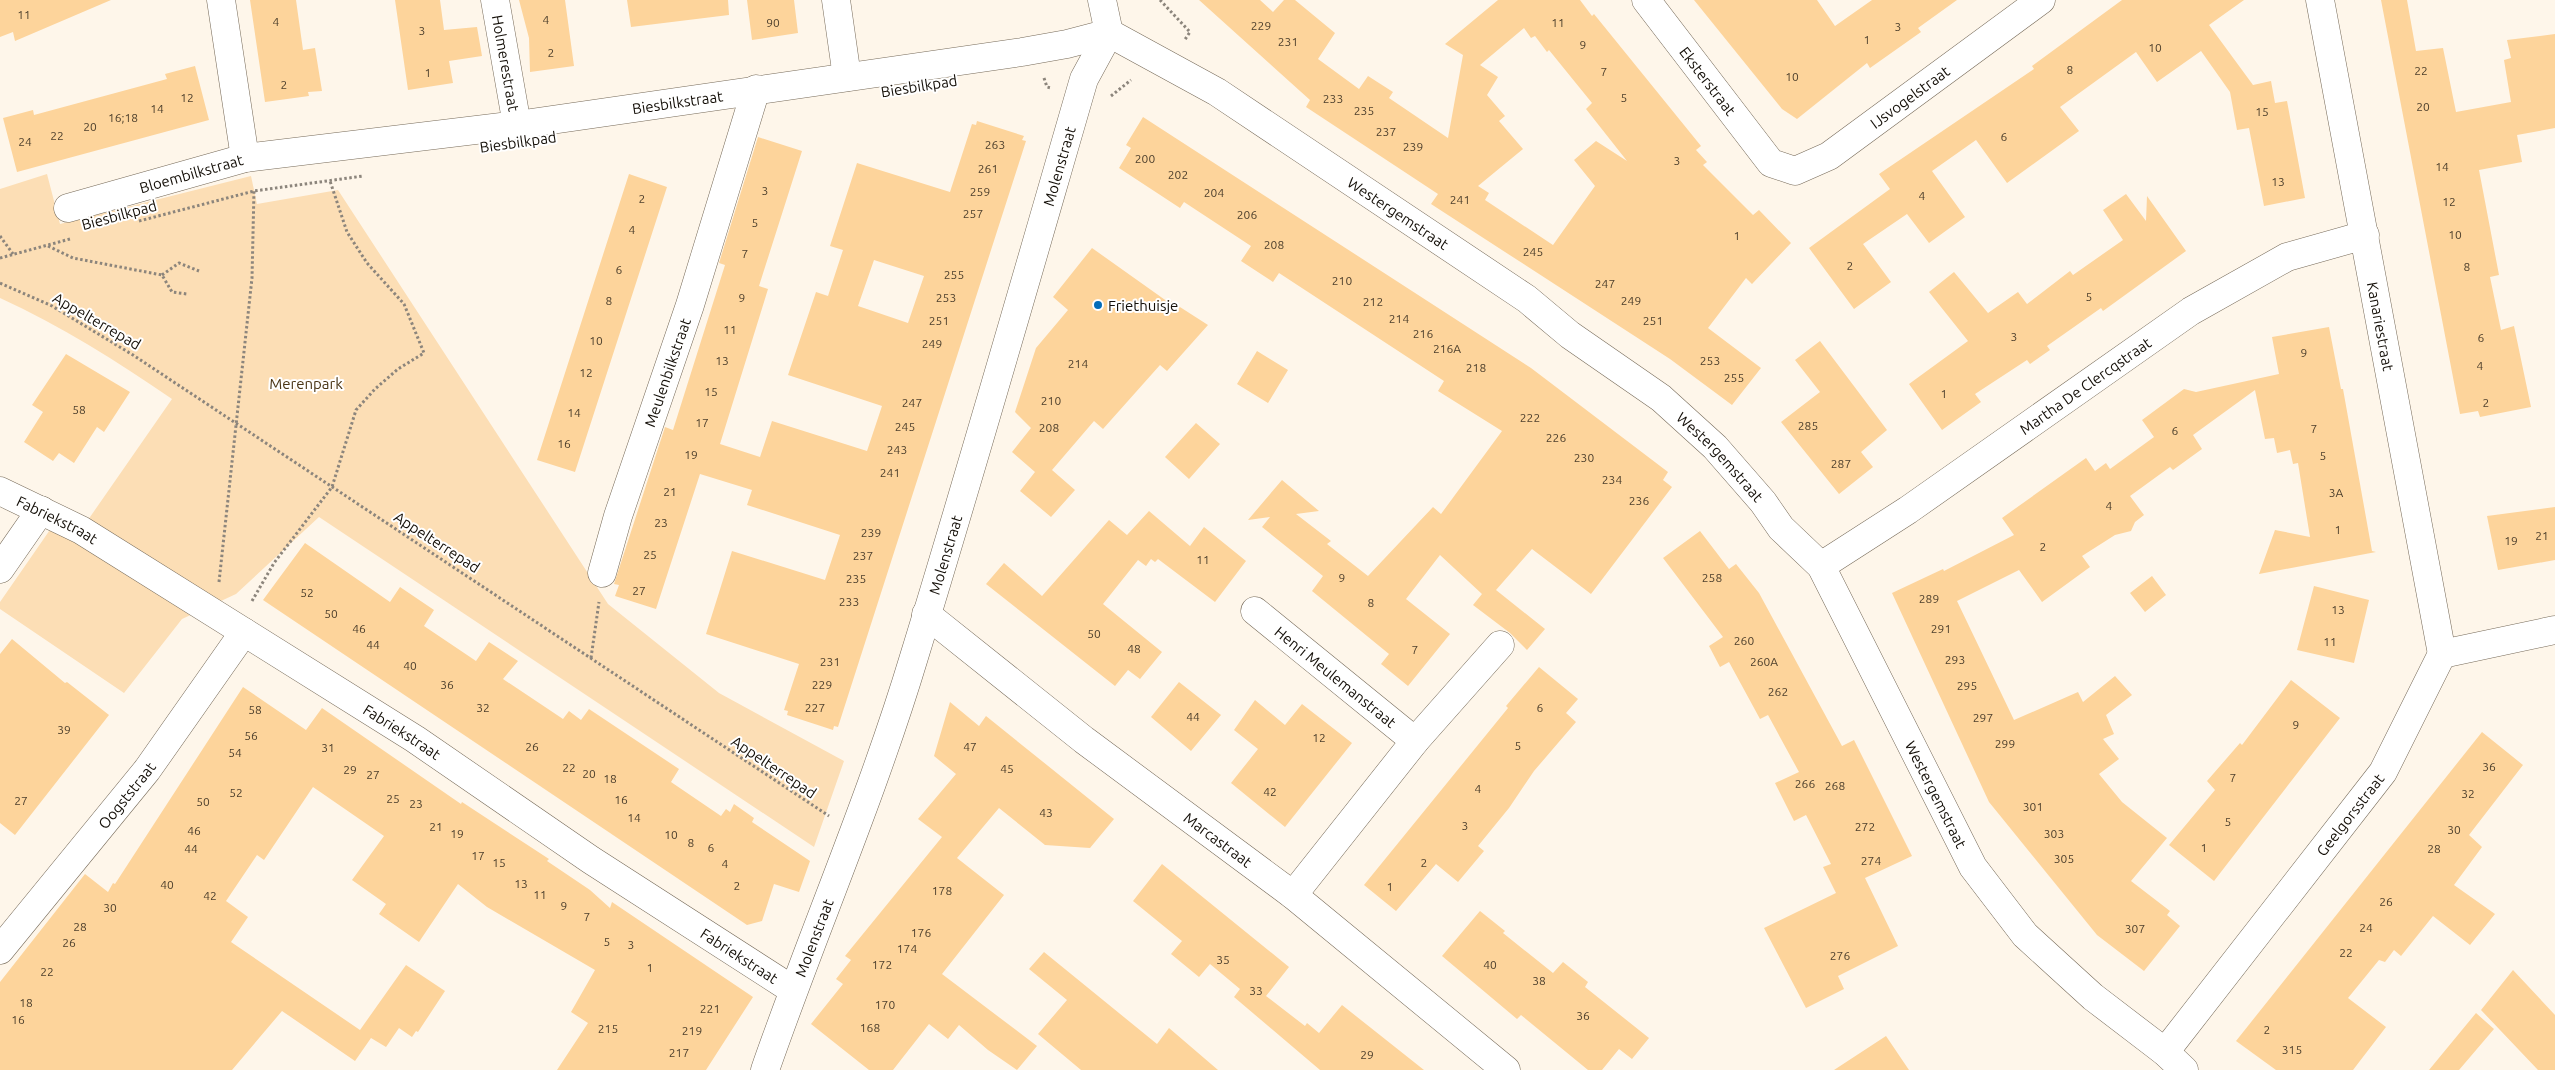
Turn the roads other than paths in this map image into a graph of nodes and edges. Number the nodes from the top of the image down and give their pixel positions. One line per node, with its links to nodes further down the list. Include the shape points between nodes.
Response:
1 (221, 0): 12 (street, Bloembilkstraat)
2 (495, 0): 11 (street, Holmerestraat)
3 (836, 0): 9 (street)
4 (1102, 0): 8 (street)
5 (1646, 0): 13 (street, Eksterstraat)
6 (2041, 0): 13 (street, IJsvogelstraat, via 1829,156 1795,171)
7 (2320, 0): 15 (street, Kanariestraat)
8 (1109, 34): 9 (street, Biesbilkstraat, via 1040,49); 18 (street, Westergemstraat, via 1217,92 1527,299 1570,335 1661,398 1714,447 1763,502 1781,528); 22 (street, Molenstraat, via 1084,79)
9 (847, 77): 10 (street, Biesbilkstraat)
10 (756, 89): 11 (street, Biesbilkstraat); 20 (street, Meulenbilkstraat)
11 (517, 125): 12 (street, Biesbilkstraat)
12 (245, 158): 14 (street, Bloembilkstraat)
13 (1771, 163)
14 (68, 208)
15 (2365, 235): 18 (street, Martha De Clercqstraat, via 2287,257 2191,311 1908,510); 26 (street, Kanariestraat)
16 (0, 492): 17 (street, Fabriekstraat)
17 (41, 510): 19 (street); 23 (street, Fabriekstraat, via 81,530)
18 (1821, 566): 31 (street, Westergemstraat, via 1973,867 2025,935 2093,997)
19 (0, 570)
20 (602, 573)
21 (1255, 612): 27 (street, Henri Meulemanstraat)
22 (926, 614): 28 (street, Marcastraat, via 1084,740); 30 (street, Molenstraat, via 857,828)
23 (231, 624): 29 (street, Oogststraat, via 147,770); 30 (street, Fabriekstraat, via 415,739 591,860)
24 (2555, 630): 26 (street)
25 (1500, 645): 27 (street)
26 (2442, 654): 31 (street, Geelgorsstraat, via 2384,772)
27 (1415, 741): 28 (street)
28 (1293, 895): 33 (street, Marcastraat)
29 (0, 950)
30 (793, 990): 32 (street, Molenstraat)
31 (2174, 1061)
32 (765, 1070)
33 (1506, 1070)

